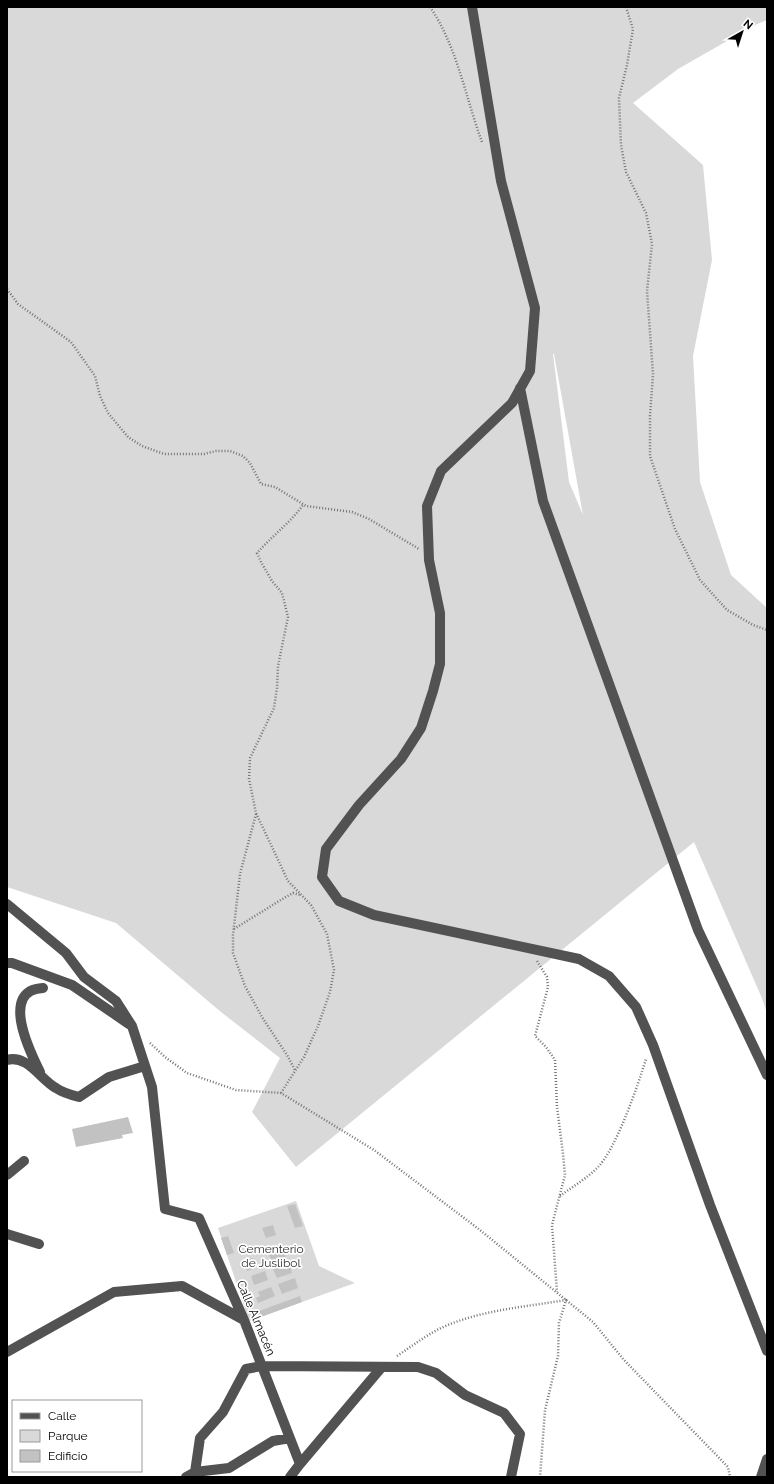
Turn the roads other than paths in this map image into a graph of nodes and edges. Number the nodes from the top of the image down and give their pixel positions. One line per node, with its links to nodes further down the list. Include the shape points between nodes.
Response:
1 (472, 7): 2 (street, via 501,182 535,308 530,371)
2 (520, 388): 9 (street, via 546,508 698,930); 16 (street, via 512,403 441,471 427,506 429,552 440,613 440,664 421,728 401,759 359,805 326,849 322,877 339,901 374,915 579,959 609,976 636,1007 653,1045 710,1205)
3 (7, 904): 6 (street, Calle Almacén, via 66,953 84,977 116,1001)
4 (7, 963): 6 (street, via 72,985)
5 (43, 988): 10 (street, via 29,990 24,995 19,1008 19,1024 26,1045)
6 (132, 1026): 8 (street, Calle Almacén)
7 (7, 1060): 10 (street, via 20,1060)
8 (145, 1066): 10 (street, via 109,1077 79,1097 55,1088); 15 (street, Calle Almacén, via 152,1087 165,1209 199,1218)
9 (767, 1075)
10 (43, 1078)
11 (24, 1161): 12 (street)
12 (7, 1175)
13 (7, 1234): 14 (street)
14 (39, 1244)
15 (244, 1320): 17 (street, via 182,1286 114,1292); 18 (street, Calle Almacén)
16 (767, 1350)
17 (7, 1352)
18 (262, 1366): 19 (street); 20 (street, Calle Almacén); 23 (street, via 246,1369 223,1412 200,1438)
19 (381, 1368): 22 (street); 26 (street, via 418,1367 436,1373 466,1395 504,1412 520,1434)
20 (290, 1438): 22 (street, Calle Almacén); 23 (street, via 272,1441 229,1468)
21 (767, 1459): 27 (street)
22 (300, 1464): 25 (street)
23 (195, 1472): 24 (street)
24 (186, 1477)
25 (290, 1477)
26 (511, 1477)
27 (761, 1477)

